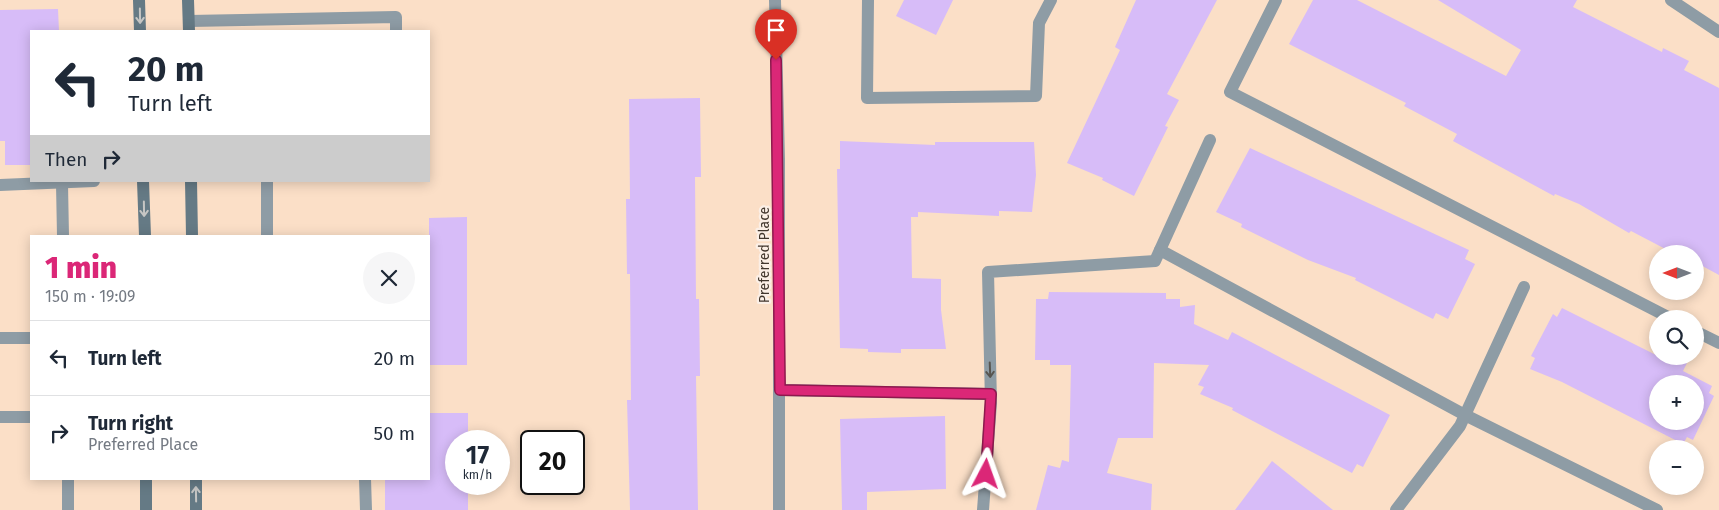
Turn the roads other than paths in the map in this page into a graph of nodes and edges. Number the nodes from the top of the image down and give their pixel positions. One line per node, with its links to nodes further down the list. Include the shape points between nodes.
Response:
1 (139, 0): 9 (main road, one-way to 9)
2 (188, 0): 8 (main road)
3 (775, 0): 30 (street, Preferred Place)
4 (868, 0): 5 (street, via 867,98 1036,96 1039,22)
5 (1051, 0)
6 (1276, 0): 25 (street, via 1230,92)
7 (1671, 0): 11 (street)
8 (189, 26): 10 (street, via 396,17)
9 (140, 30)
10 (396, 30)
11 (1719, 32)
12 (1210, 140): 23 (street)
13 (83, 182): 17 (street)
14 (144, 182): 20 (main road, one-way to 20)
15 (191, 182): 21 (main road)
16 (267, 182): 22 (street)
17 (62, 184): 18 (street); 19 (street)
18 (0, 185)
19 (63, 235)
20 (145, 235)
21 (192, 235)
22 (267, 235)
23 (1160, 250): 31 (street, one-way to 31, via 1155,261 988,272); 32 (street)
24 (1524, 287): 32 (street)
25 (1654, 310)
26 (1704, 336): 29 (street)
27 (0, 338): 28 (street)
28 (30, 338)
29 (1719, 343)
30 (780, 390): 31 (street); 43 (street, Preferred Place)
31 (991, 394): 44 (street)
32 (1465, 415): 45 (street); 46 (street)
33 (0, 416): 34 (street)
34 (30, 417)
35 (68, 480): 39 (street)
36 (146, 480): 40 (main road)
37 (196, 480): 41 (main road, one-way to 37)
38 (366, 480): 42 (street)
39 (68, 510)
40 (146, 510)
41 (196, 510)
42 (366, 510)
43 (780, 510)
44 (983, 510)
45 (1396, 510)
46 (1657, 510)

